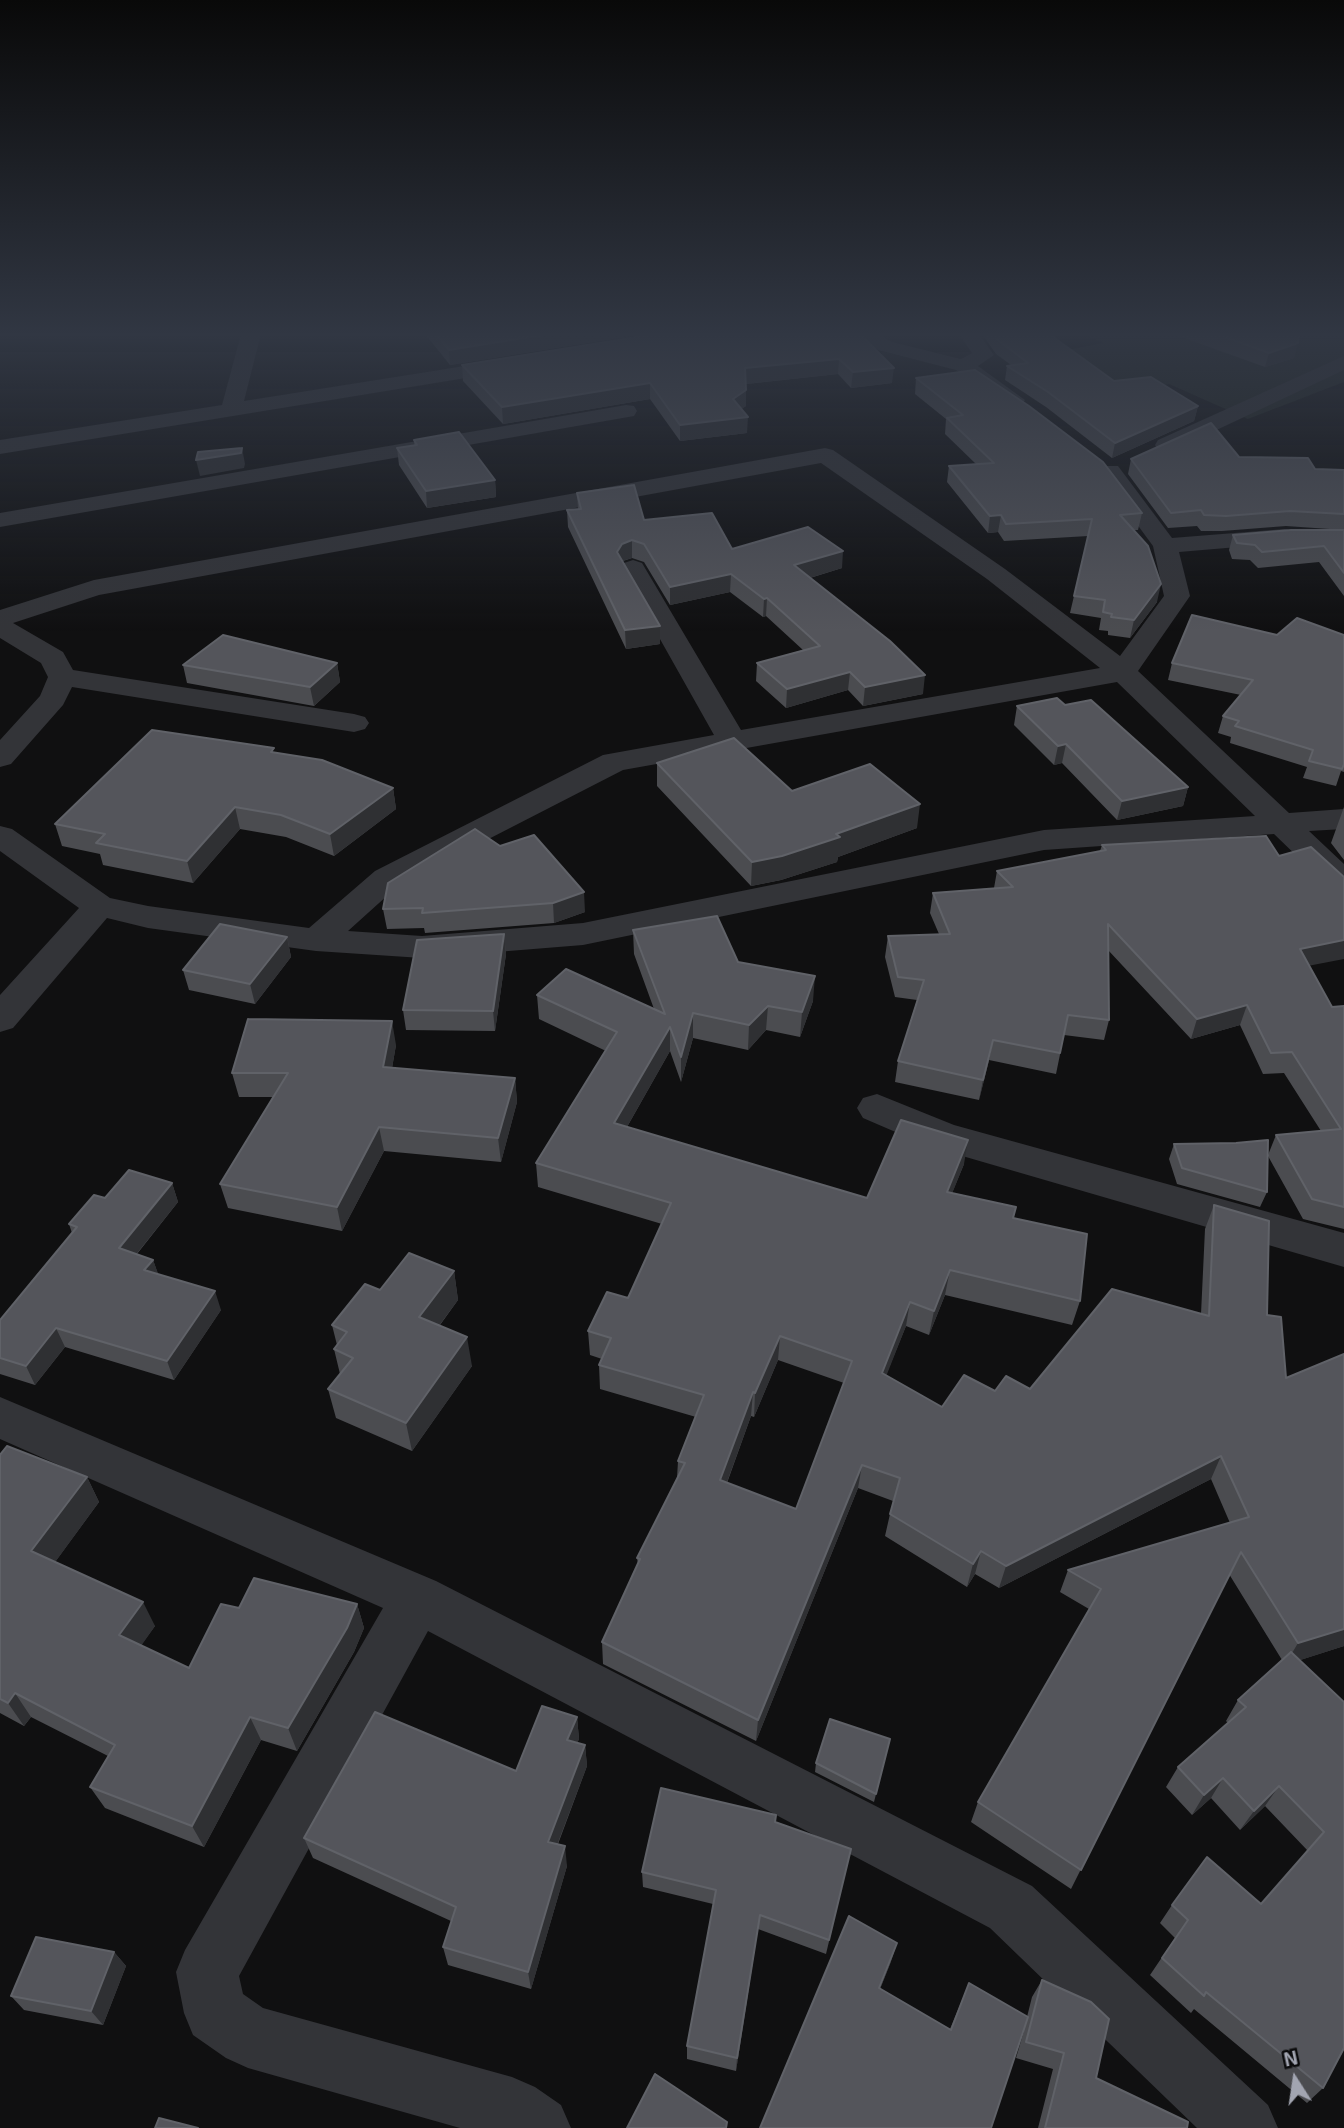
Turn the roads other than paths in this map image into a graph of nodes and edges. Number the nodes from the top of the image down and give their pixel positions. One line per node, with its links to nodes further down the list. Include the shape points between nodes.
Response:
1 (85, 433): 4 (street)
2 (498, 433): 5 (street)
3 (1181, 433): 7 (street, via 1120,460)
4 (0, 447)
5 (0, 520)
6 (1311, 537): 7 (street)
7 (1165, 546): 11 (street, via 1177,596)
8 (633, 568): 14 (street)
9 (0, 619): 11 (street, via 94,588 825,455 996,574)
10 (0, 626): 12 (street, via 52,657)
11 (1123, 672): 14 (street); 17 (street)
12 (62, 677): 13 (street); 15 (street, via 53,699)
13 (354, 723)
14 (731, 739): 21 (street, via 614,762 387,878)
15 (0, 758)
16 (1344, 819): 17 (street)
17 (1281, 822): 19 (street); 21 (street, via 1044,840 583,934 422,947)
18 (0, 836): 20 (street)
19 (1344, 883)
20 (99, 906): 21 (street); 22 (street)
21 (316, 940)
22 (0, 1019)
23 (877, 1108): 24 (street, via 942,1136)
24 (1344, 1250)
25 (0, 1417): 26 (street)
26 (418, 1598): 27 (street, via 206,1972 215,2013 248,2035 512,2110); 28 (street, via 1011,1906)
27 (538, 2128)
28 (1245, 2128)

